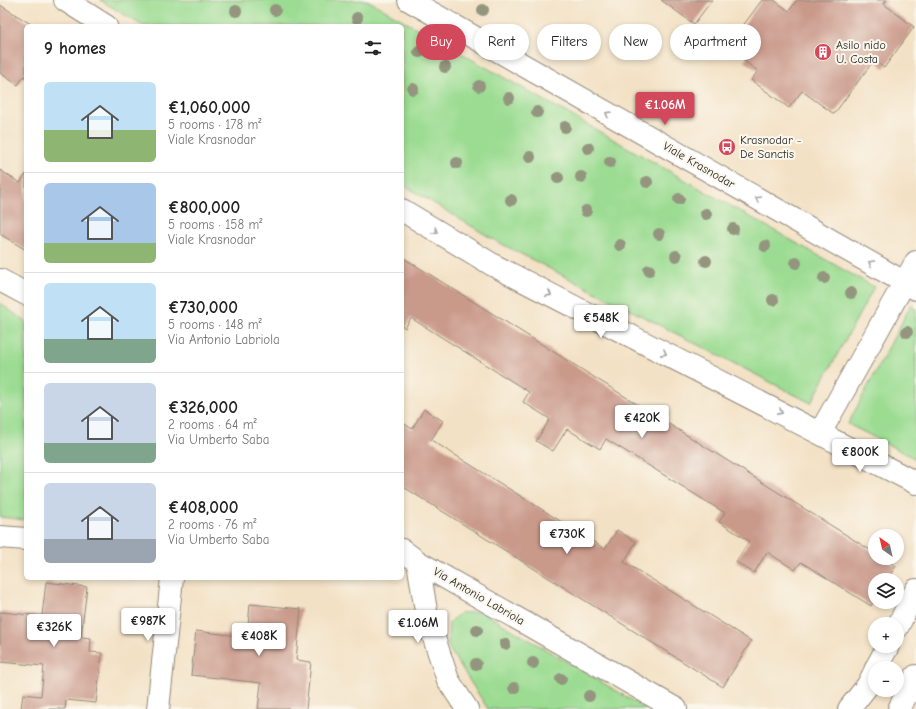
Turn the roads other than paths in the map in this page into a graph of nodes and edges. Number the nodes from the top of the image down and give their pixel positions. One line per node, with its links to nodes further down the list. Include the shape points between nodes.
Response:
1 (64, 0): 3 (street)
2 (409, 0): 7 (street, Viale Krasnodar, one-way to 2)
3 (103, 24)
4 (404, 211): 9 (street, one-way to 9, via 493,265)
5 (916, 262): 7 (street)
6 (0, 280): 8 (street)
7 (910, 286): 9 (street)
8 (24, 293)
9 (820, 433): 10 (street)
10 (916, 483)
11 (0, 537): 12 (street)
12 (24, 539)
13 (407, 558): 20 (street, Via Antonio Labriola, via 448,680); 21 (street, Via Antonio Labriola)
14 (172, 580): 19 (street)
15 (916, 590): 16 (street)
16 (902, 617)
17 (916, 676): 23 (street)
18 (868, 685): 22 (street)
19 (158, 709)
20 (467, 709)
21 (676, 709)
22 (849, 709)
23 (899, 709)

